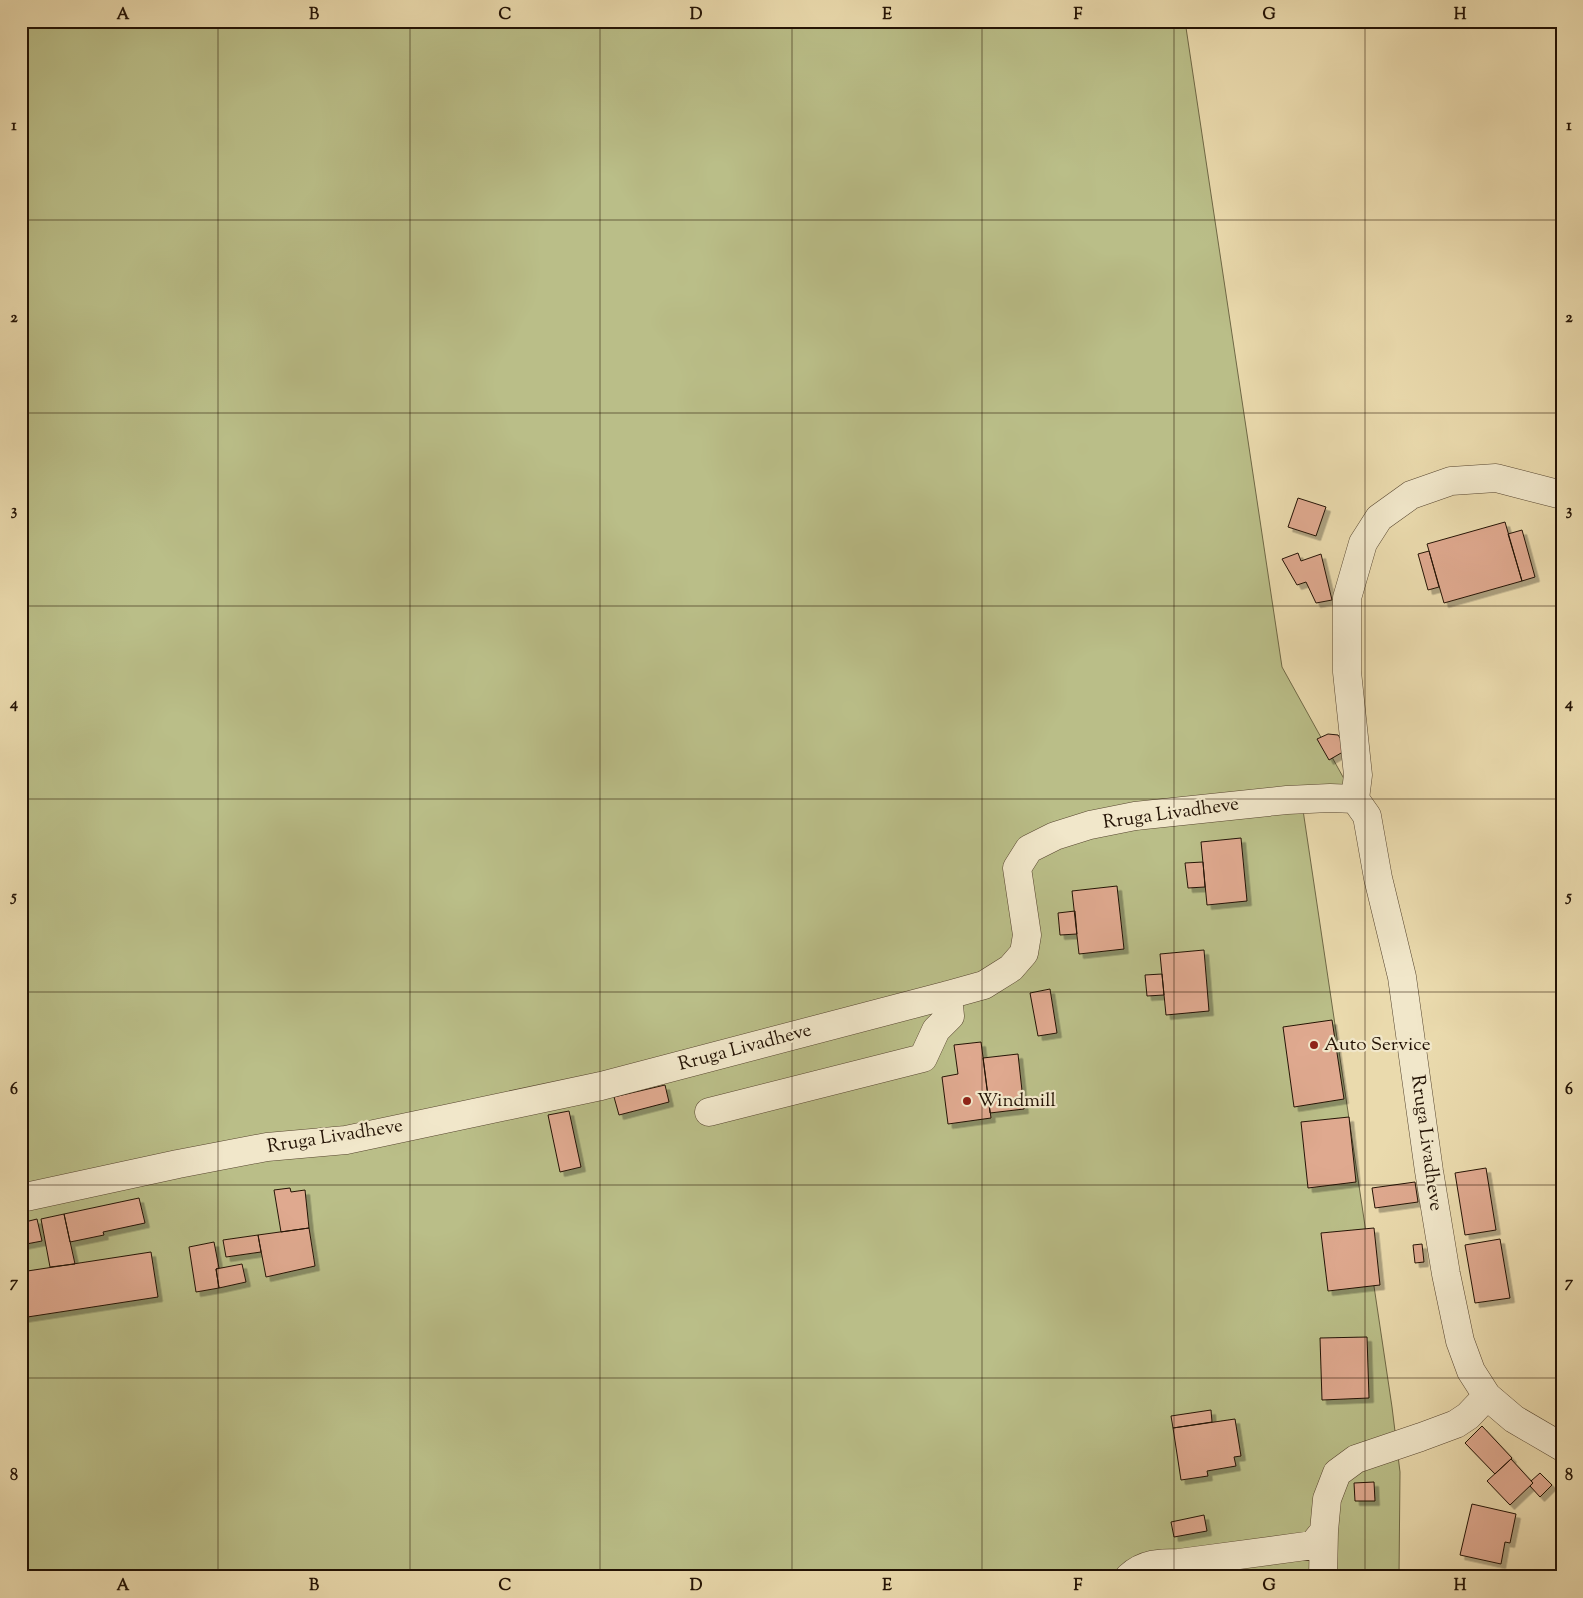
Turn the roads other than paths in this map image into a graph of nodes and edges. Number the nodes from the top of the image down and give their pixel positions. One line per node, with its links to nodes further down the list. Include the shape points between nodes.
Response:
1 (1562, 495): 2 (street, via 1496,478 1451,481 1412,495 1379,518 1363,543 1346,598 1347,672 1358,775)
2 (1355, 799): 3 (street, Rruga Livadheve, via 1287,800 1135,816 1055,836 1029,849 1017,868 1027,935 1024,953 1012,968 984,985); 6 (street, Rruga Livadheve, via 1367,816 1402,977 1429,1171 1458,1332 1471,1371)
3 (948, 995): 4 (street, via 950,1016 936,1030 923,1058); 5 (street, Rruga Livadheve, via 601,1086 346,1140 267,1147)
4 (709, 1112)
5 (21, 1198)
6 (1487, 1396): 7 (street, Rruga Livadheve, via 1514,1419); 8 (street, via 1456,1424 1356,1459 1337,1473 1327,1499)
7 (1562, 1447)
8 (1324, 1531): 9 (street, via 1314,1544); 11 (street)
9 (1177, 1570): 10 (street, via 1152,1563)
10 (1129, 1577)
11 (1324, 1577)

